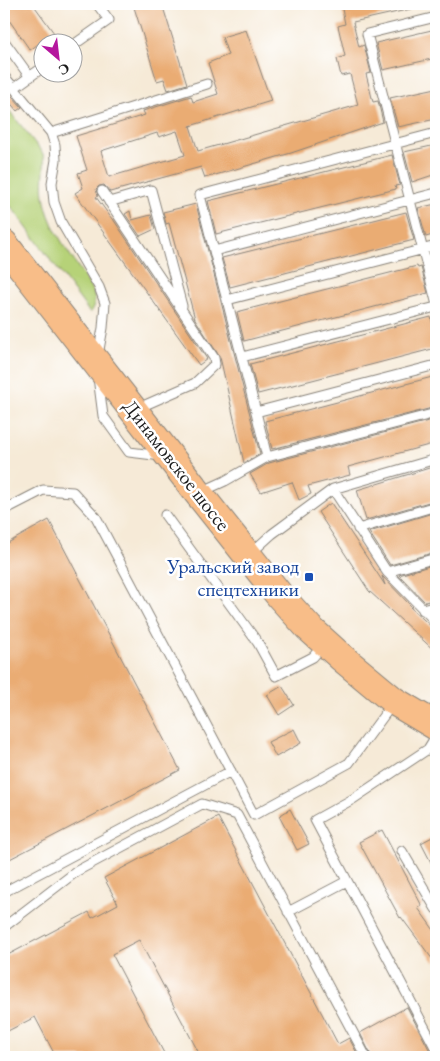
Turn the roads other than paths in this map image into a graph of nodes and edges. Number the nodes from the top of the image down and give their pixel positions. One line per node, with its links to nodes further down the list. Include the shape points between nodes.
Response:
1 (97, 4): 3 (lane, via 109,20)
2 (436, 17): 11 (lane, via 367,34)
3 (82, 39)
4 (4, 41): 6 (lane)
5 (4, 76): 8 (lane)
6 (30, 77): 8 (lane)
7 (207, 84): 9 (lane)
8 (14, 88): 9 (lane)
9 (51, 133): 25 (lane, via 56,160 52,184 54,202 61,222 105,303 104,328)
10 (436, 133): 11 (lane)
11 (396, 144): 14 (lane); 19 (lane, via 200,195)
12 (102, 191): 15 (lane)
13 (436, 193): 14 (lane)
14 (410, 200): 18 (lane); 19 (lane)
15 (109, 202): 23 (lane); 23 (lane, via 151,190)
16 (4, 244): 25 (main road, Динамовское шоссе)
17 (436, 246): 18 (lane)
18 (423, 249): 20 (lane); 21 (lane)
19 (214, 251): 20 (lane)
20 (227, 300): 24 (lane)
21 (436, 301)
22 (436, 307): 24 (lane)
23 (184, 314): 27 (lane, via 214,358 214,364 195,383)
24 (242, 358): 28 (lane)
25 (96, 364): 27 (main road, Динамовское шоссе); 30 (lane, via 103,416 129,452)
26 (436, 365): 28 (lane)
27 (134, 411): 30 (main road, Динамовское шоссе)
28 (256, 412): 31 (lane)
29 (436, 413): 31 (lane)
30 (170, 456): 34 (main road, Динамовское шоссе)
31 (267, 457): 34 (lane)
32 (436, 459): 33 (lane)
33 (333, 489): 38 (lane); 39 (lane)
34 (198, 493): 39 (main road, Динамовское шоссе)
35 (436, 506): 38 (lane)
36 (4, 510): 49 (lane, via 43,490 72,492 96,517)
37 (165, 515): 45 (lane, via 258,643 276,676 313,657)
38 (358, 529): 41 (lane)
39 (248, 556): 45 (main road, Динамовское шоссе, via 303,622)
40 (436, 558): 41 (lane)
41 (387, 572): 43 (lane)
42 (436, 606): 43 (lane)
43 (423, 610): 44 (lane)
44 (436, 622)
45 (326, 642): 46 (main road, Динамовское шоссе)
46 (394, 701): 47 (main road, Динамовское шоссе); 49 (lane, via 349,763 254,815)
47 (436, 726)
48 (436, 736): 51 (lane, via 428,749 315,820)
49 (231, 771): 52 (lane)
50 (402, 851): 53 (lane)
51 (347, 881): 54 (lane); 56 (lane)
52 (4, 892)
53 (436, 909)
54 (288, 912): 55 (lane, via 236,814 202,804 77,871); 57 (lane)
55 (4, 927)
56 (436, 1049)
57 (366, 1057)

